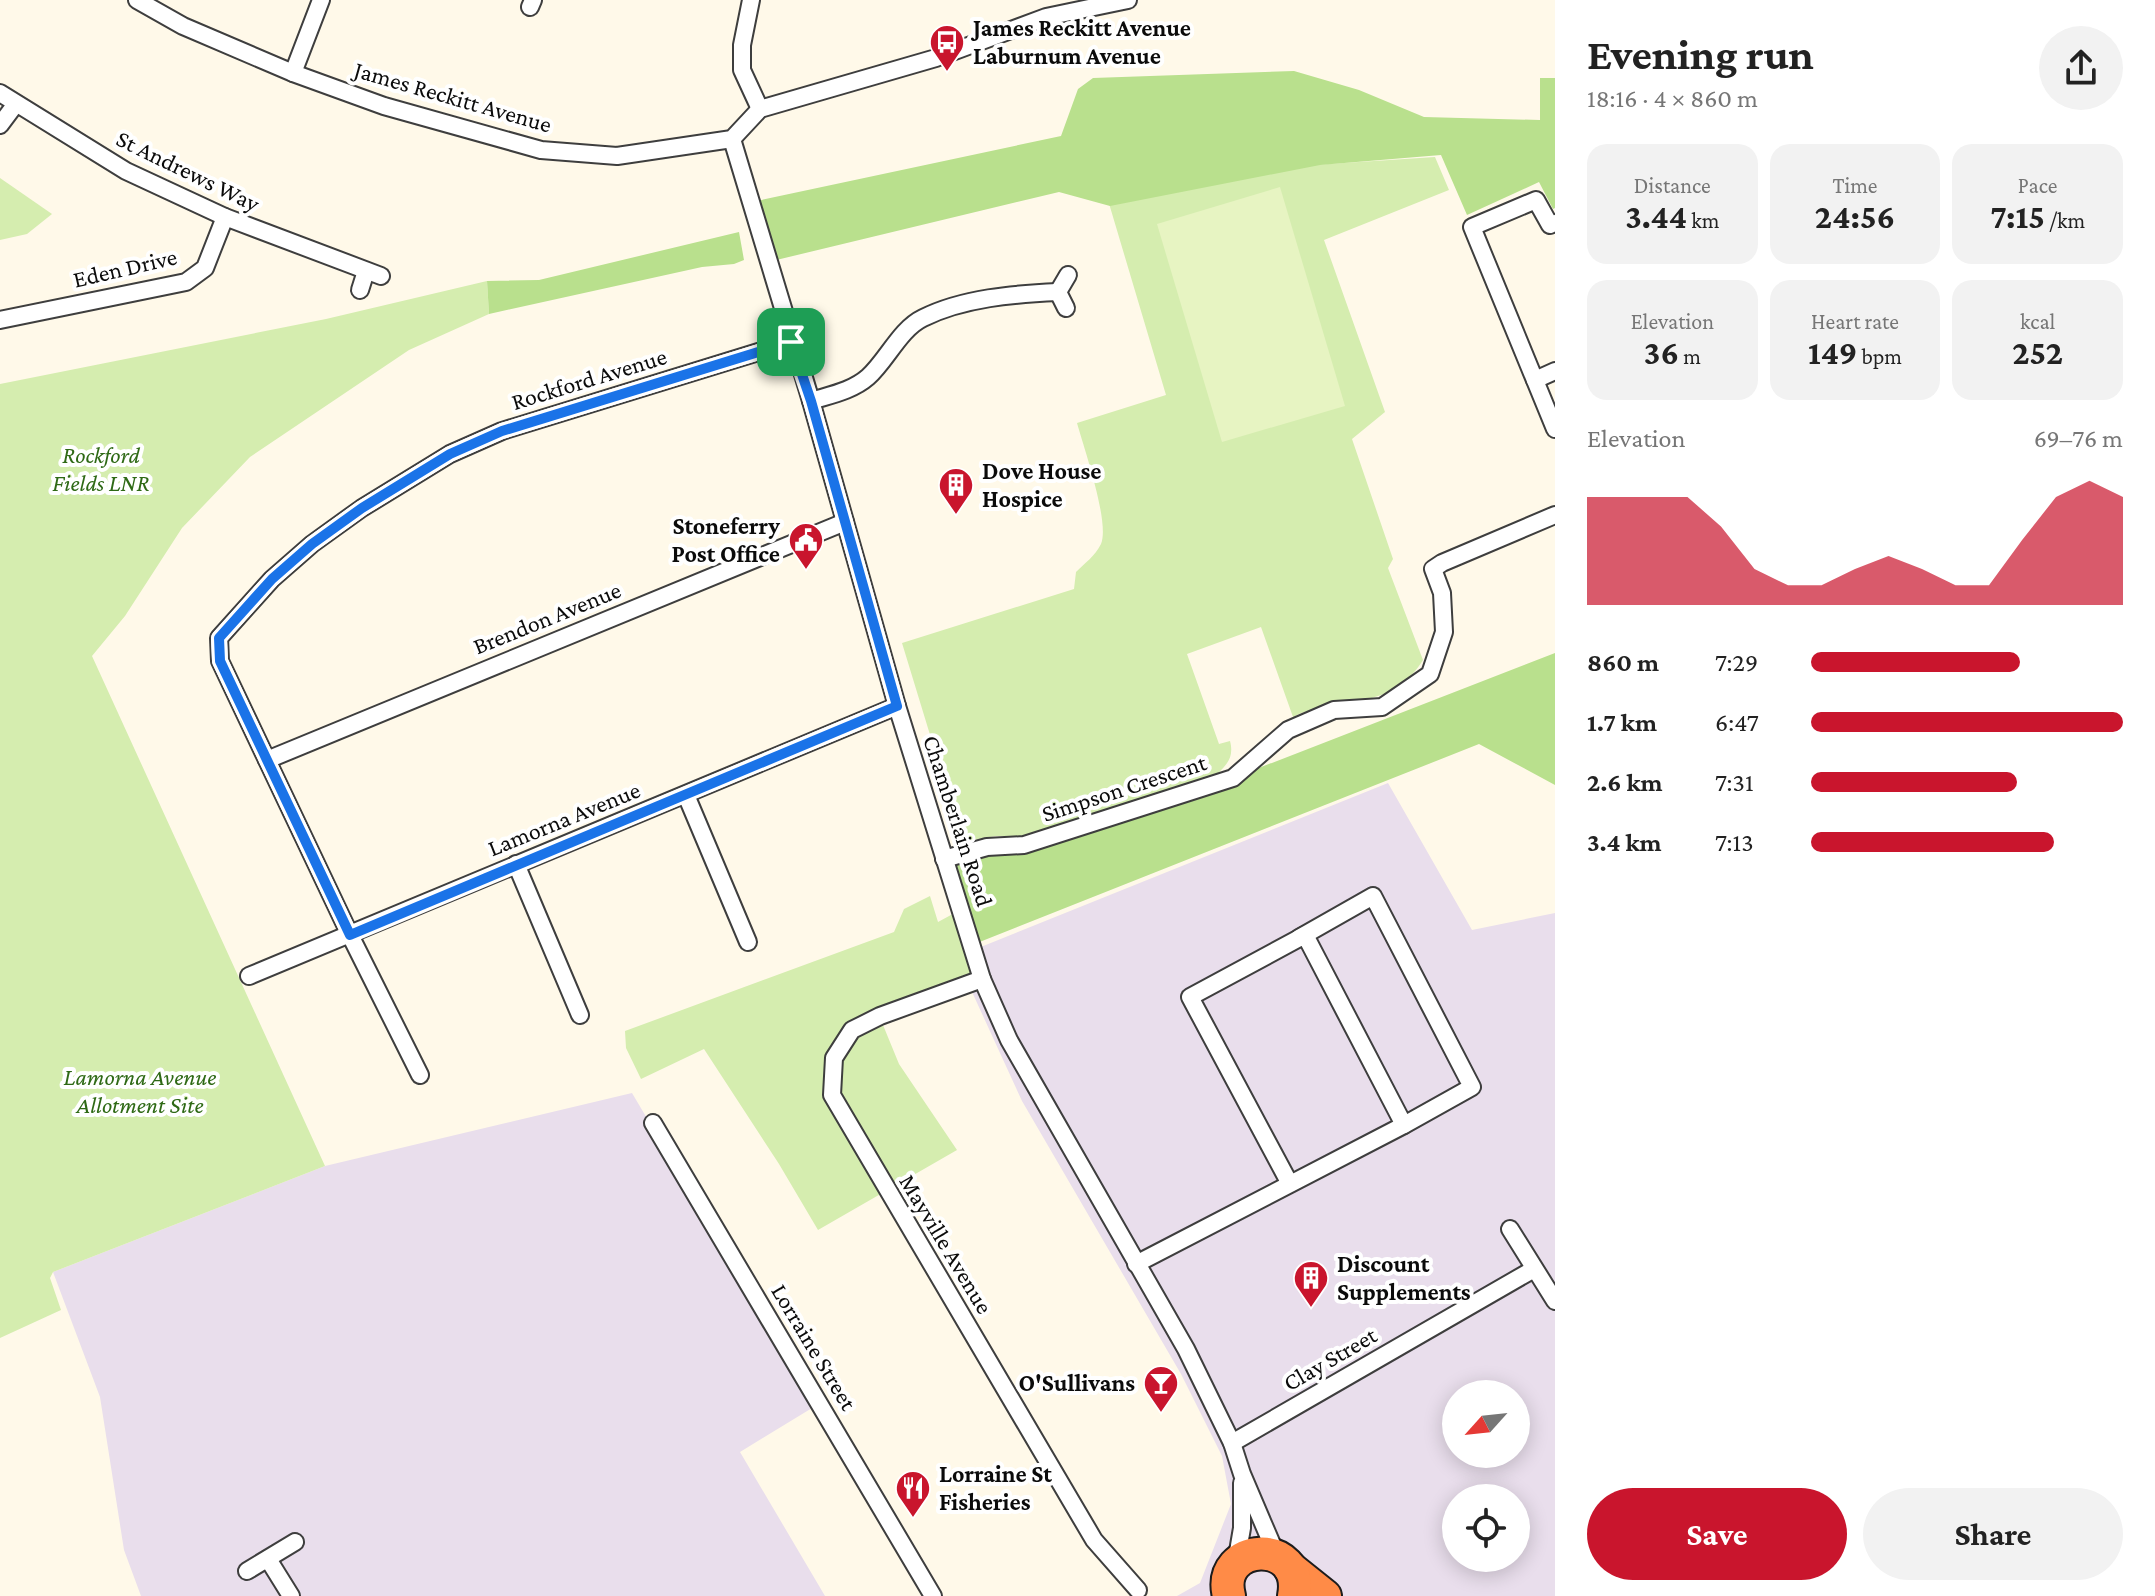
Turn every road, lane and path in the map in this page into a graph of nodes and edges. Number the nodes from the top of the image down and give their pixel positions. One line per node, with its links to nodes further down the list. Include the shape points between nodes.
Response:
1 (137, 0): 5 (street, James Reckitt Avenue, via 183,26)
2 (321, 0): 5 (street)
3 (751, 0): 8 (street, via 742,70)
4 (1128, 0): 8 (street, via 1046,17 936,58)
5 (293, 73): 10 (street, James Reckitt Avenue, via 384,106 541,150 617,156)
6 (0, 93): 7 (street, St Andrews Way)
7 (15, 105): 9 (street); 11 (street, St Andrews Way, via 126,171)
8 (760, 109): 10 (street)
9 (0, 125)
10 (732, 139): 18 (street, Chamberlain Road)
11 (225, 217): 14 (street, St Andrews Way, via 374,274); 17 (street, Eden Drive, via 205,268 186,282)
12 (1555, 223): 20 (street, via 1550,225 1536,200 1472,227)
13 (1068, 275): 15 (street)
14 (360, 290)
15 (1058, 292): 16 (street); 21 (street, via 1019,294 921,318 868,376 850,389)
16 (1066, 308)
17 (0, 320)
18 (791, 342): 21 (street, Chamberlain Road); 26 (street, Rockford Avenue, via 502,431 450,454 312,544 219,638 220,661)
19 (1555, 371): 20 (street)
20 (1535, 380): 22 (street)
21 (811, 401): 24 (street, Chamberlain Road)
22 (1555, 429)
23 (1555, 515): 28 (street, Simpson Crescent, via 1433,569 1442,593 1444,632 1430,674 1382,707 1334,710 1288,730 1233,778 1024,845 987,847)
24 (845, 522): 25 (street, Chamberlain Road); 26 (street, Brendon Avenue)
25 (897, 706): 27 (street, Lamorna Avenue); 28 (street, Chamberlain Road)
26 (267, 760): 30 (street, Rockford Avenue)
27 (686, 795): 29 (street, Lamorna Avenue); 32 (street)
28 (944, 859): 34 (street, Chamberlain Road)
29 (516, 864): 30 (street, Lamorna Avenue); 35 (street)
30 (350, 935): 33 (street, Lamorna Avenue); 36 (street, Rockford Avenue)
31 (1299, 938): 38 (street, via 1305,935); 38 (street, via 1373,896 1472,1087); 39 (street, via 1190,997)
32 (748, 942)
33 (249, 976)
34 (982, 979): 41 (street, Chamberlain Road, via 1009,1040); 51 (street, Mayville Avenue, via 852,1030 834,1058 832,1095 1094,1540)
35 (580, 1015)
36 (420, 1075)
37 (653, 1123): 53 (street, Lorraine Street)
38 (1404, 1125): 39 (street)
39 (1290, 1184): 41 (street)
40 (1510, 1229): 42 (street)
41 (1136, 1264): 44 (street, Chamberlain Road)
42 (1534, 1269): 43 (street); 44 (street, Clay Street)
43 (1555, 1301)
44 (1232, 1443): 45 (street, Chamberlain Road)
45 (1242, 1474): 49 (street, Chamberlain Road); 50 (street, Chamberlain Road, via 1242,1528)
46 (295, 1542): 47 (street)
47 (268, 1559): 48 (street); 52 (street)
48 (247, 1571)
49 (1287, 1574): 50 (highway, via 1267,1553 1255,1553); 54 (highway)
50 (1226, 1584)
51 (1138, 1590)
52 (291, 1596)
53 (933, 1596)
54 (1325, 1596)

